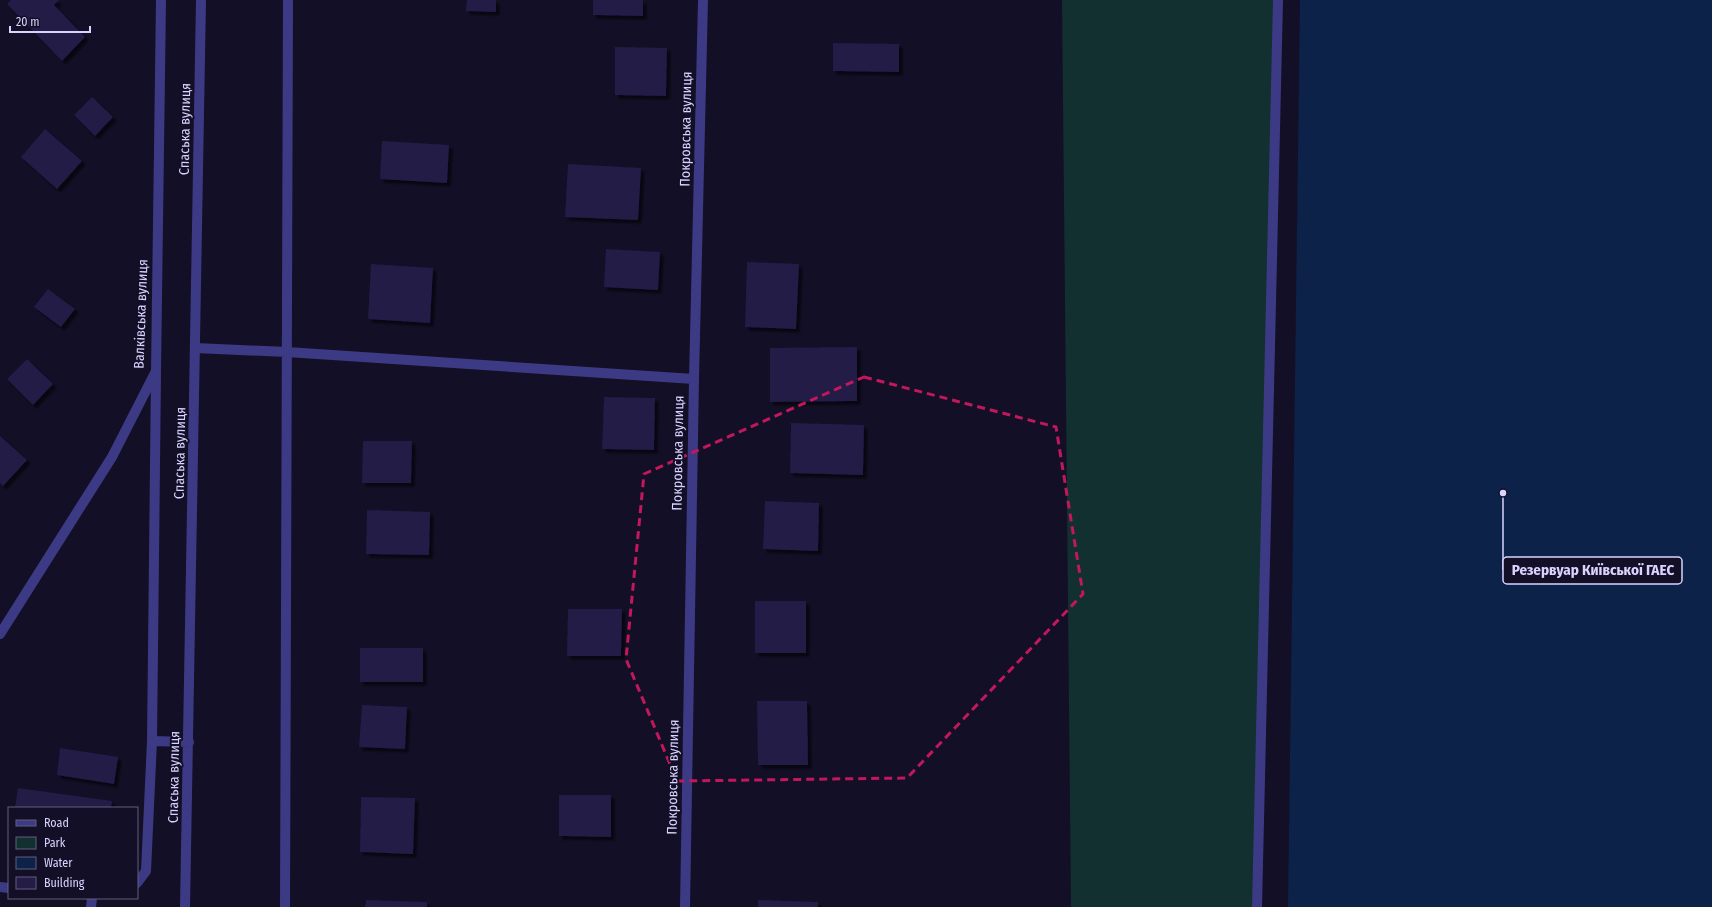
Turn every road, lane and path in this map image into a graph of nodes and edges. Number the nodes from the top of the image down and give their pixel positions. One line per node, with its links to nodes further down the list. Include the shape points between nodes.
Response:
1 (161, 0): 8 (street, Валківська вулиця)
2 (200, 0): 6 (street, Спаська вулиця)
3 (288, 0): 7 (street)
4 (703, 0): 9 (street, Покровська вулиця)
5 (1278, 0): 17 (street)
6 (195, 348): 7 (street); 12 (street, Спаська вулиця)
7 (287, 352): 9 (street); 15 (street)
8 (156, 370): 10 (street, Валківська вулиця, via 112,457); 11 (street)
9 (694, 378): 16 (street, Покровська вулиця)
10 (0, 634)
11 (152, 741): 12 (street); 13 (street, via 146,871)
12 (189, 742): 14 (street, Спаська вулиця)
13 (138, 882)
14 (185, 907)
15 (285, 907)
16 (685, 907)
17 (1257, 907)

